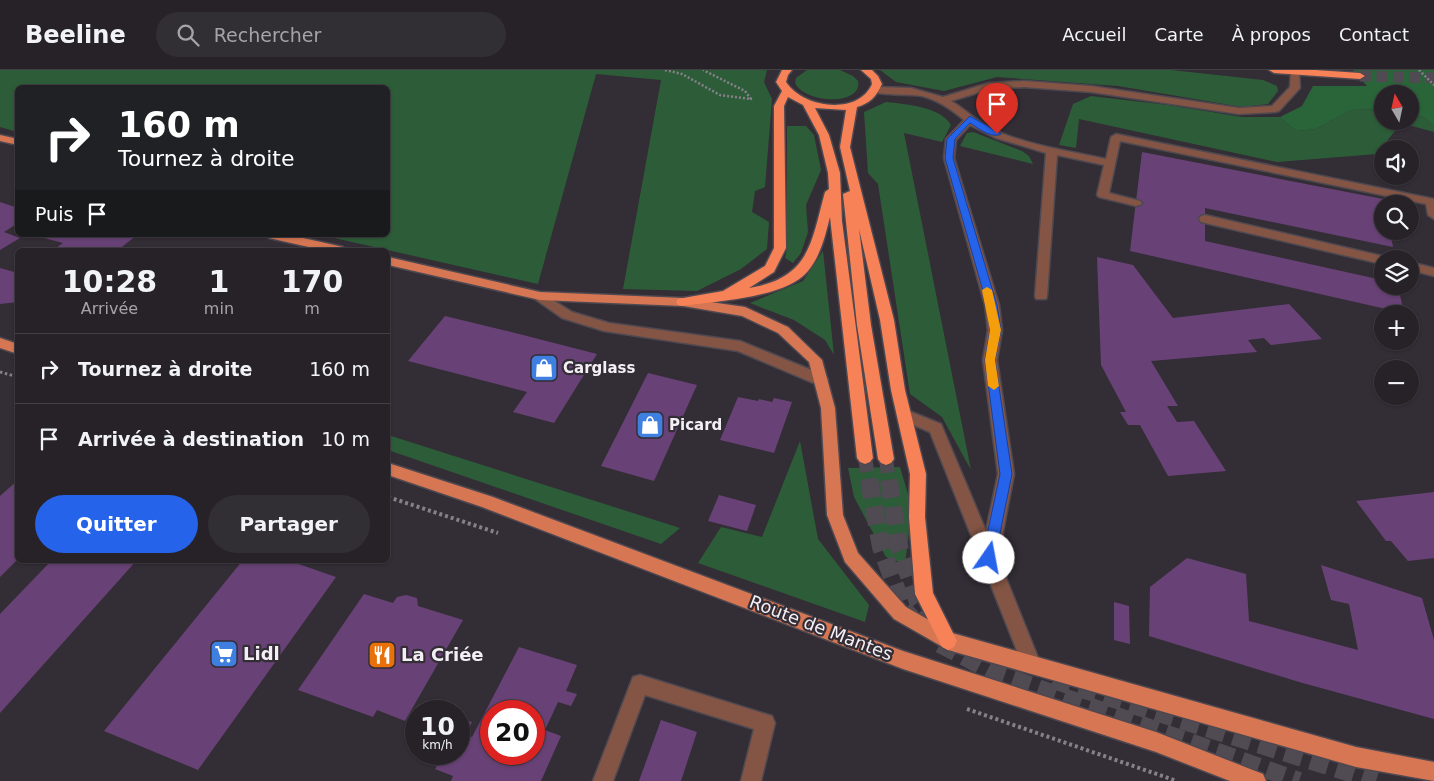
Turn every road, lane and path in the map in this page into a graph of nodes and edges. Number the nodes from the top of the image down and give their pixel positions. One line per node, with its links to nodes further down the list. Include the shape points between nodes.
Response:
1 (665, 70): 2 (path, via 682,74 720,96 751,100 745,91)
2 (703, 70)
3 (785, 70): 11 (highway, via 781,82)
4 (866, 70): 10 (highway, via 875,78)
5 (1274, 70): 7 (highway)
6 (1419, 70): 9 (path)
7 (1294, 72): 8 (highway); 12 (lane, via 1296,88 1275,109 1239,111 1091,89 1024,84 989,86)
8 (1360, 76)
9 (1434, 86)
10 (876, 90): 12 (lane, via 903,91); 14 (highway, via 868,99)
11 (786, 92): 13 (highway); 31 (highway, via 779,106 780,248 770,269)
12 (944, 100): 15 (lane)
13 (808, 104): 14 (highway, via 828,107); 21 (highway, via 824,134)
14 (852, 105): 18 (highway)
15 (970, 119): 19 (lane, via 1001,135); 44 (lane, via 951,139 949,158 992,305 995,330 990,360 1006,474)
16 (0, 138): 17 (main road)
17 (15, 141)
18 (846, 147): 40 (highway, via 888,320); 42 (highway, via 864,325)
19 (1052, 150): 20 (lane); 33 (lane)
20 (1110, 163): 22 (lane, via 1103,195); 23 (lane, via 1116,137 1431,202)
21 (834, 181): 31 (highway, via 816,247 803,269 789,280 768,289); 41 (highway)
22 (1136, 203)
23 (1434, 214)
24 (1205, 219): 27 (lane)
25 (282, 237): 26 (main road)
26 (330, 248)
27 (1374, 258)
28 (390, 261): 32 (main road)
29 (1419, 268): 30 (lane)
30 (1434, 272)
31 (726, 295): 34 (highway)
32 (540, 296): 34 (main road); 39 (lane, via 567,314 610,328 740,346)
33 (1041, 296)
34 (683, 302): 39 (main road, via 745,312 783,330 815,360)
35 (0, 343): 36 (main road)
36 (15, 348)
37 (0, 372): 38 (path)
38 (15, 376)
39 (821, 380): 45 (main road, via 828,408 835,515 851,557 900,613)
40 (904, 415): 44 (lane, via 936,428); 45 (highway, via 918,474 917,517 924,594)
41 (865, 458)
42 (886, 459)
43 (390, 470): 50 (main road, Route de Mantes, via 487,502 903,660 1156,742)
44 (989, 558): 46 (lane)
45 (948, 640): 46 (main road)
46 (1032, 665): 47 (main road, via 1356,757)
47 (1434, 772)
48 (603, 781): 49 (lane, via 640,684 765,723)
49 (751, 781)
50 (1256, 781)

